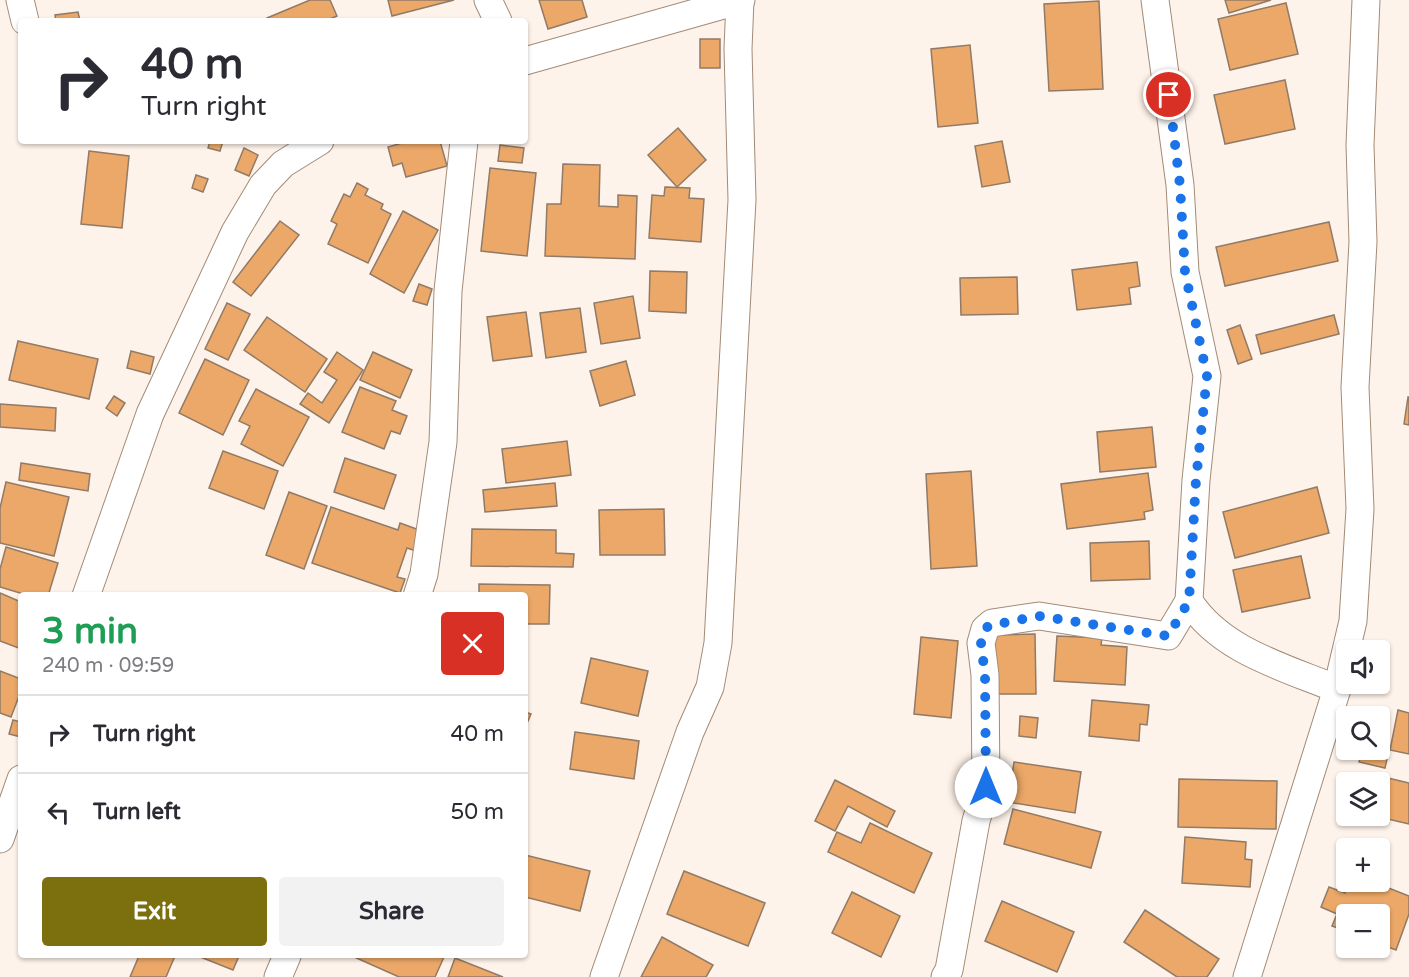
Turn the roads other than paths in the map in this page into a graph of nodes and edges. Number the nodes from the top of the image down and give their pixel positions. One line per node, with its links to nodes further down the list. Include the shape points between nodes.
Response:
1 (20, 0): 6 (street)
2 (488, 0): 7 (street)
3 (740, 0): 8 (street); 21 (street, via 742,200 718,644 710,687 690,732)
4 (1155, 0): 13 (street, via 1180,185 1185,272 1207,376)
5 (1366, 0): 14 (street, via 1360,145 1363,242 1355,387 1359,521)
6 (24, 18)
7 (497, 18)
8 (528, 60)
9 (315, 144): 11 (street, via 283,164 263,185 235,232 150,414)
10 (464, 144): 12 (street, via 448,291 443,442)
11 (87, 592)
12 (418, 592)
13 (1189, 601): 15 (street, via 1199,616 1240,649); 22 (street, via 1168,636 1039,616 1001,621 985,629 981,644 986,787)
14 (1349, 640)
15 (1336, 689)
16 (1336, 692): 23 (street)
17 (18, 788): 18 (street)
18 (0, 839)
19 (286, 958): 20 (street)
20 (278, 977)
21 (604, 977)
22 (945, 977)
23 (1247, 977)

